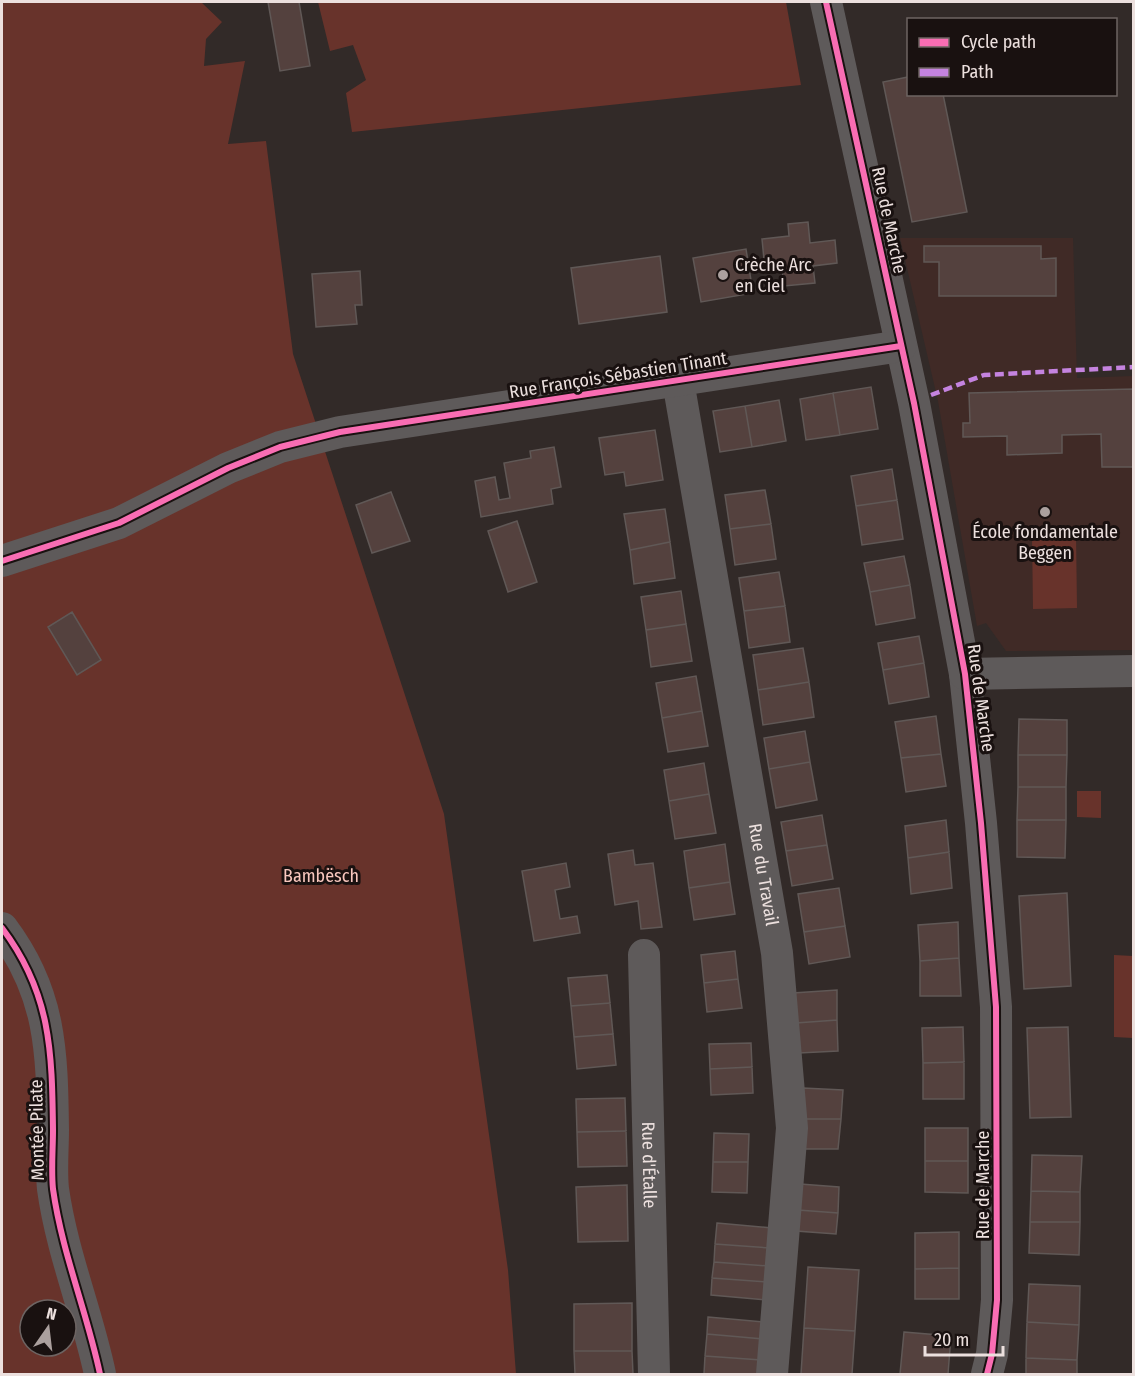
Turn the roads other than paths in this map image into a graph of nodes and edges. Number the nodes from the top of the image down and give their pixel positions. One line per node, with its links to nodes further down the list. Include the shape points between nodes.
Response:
1 (826, 2): 2 (street, Rue de Marche)
2 (901, 346): 3 (street, Rue François Sébastien Tinant); 6 (street, Rue de Marche)
3 (678, 381): 4 (street, Rue François Sébastien Tinant, via 340,432 279,447 228,468 119,524); 11 (street, Rue du Travail, via 777,954 792,1128)
4 (2, 561)
5 (1134, 671): 6 (street)
6 (965, 675): 12 (street, Rue de Marche, via 996,1007 997,1300)
7 (2, 927): 9 (street, Montée Pilate, via 32,976 47,1022 53,1188)
8 (644, 955): 10 (street, Rue d'Étalle)
9 (100, 1374)
10 (654, 1374)
11 (772, 1374)
12 (987, 1374)

